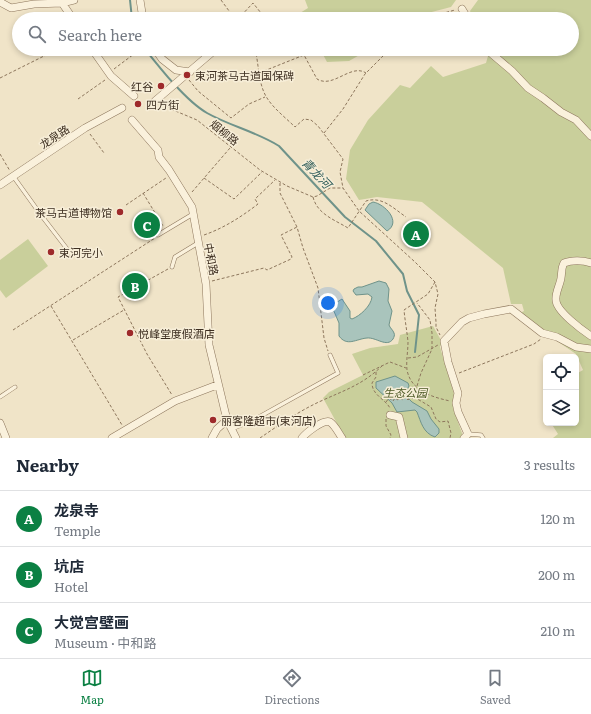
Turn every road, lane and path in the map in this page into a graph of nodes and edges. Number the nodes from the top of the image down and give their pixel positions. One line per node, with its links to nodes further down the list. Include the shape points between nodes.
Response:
1 (74, 0): 5 (street)
2 (140, 0): 8 (street)
3 (221, 0): 9 (path)
4 (0, 2): 5 (street, via 11,8)
5 (61, 2): 7 (street)
6 (462, 8): 12 (path); 13 (street)
7 (68, 12)
8 (142, 12)
9 (230, 12)
10 (245, 12): 11 (path, via 254,3)
11 (261, 12)
12 (446, 12)
13 (464, 12)
14 (44, 56): 28 (path)
15 (97, 56): 27 (street)
16 (132, 56): 27 (path, via 112,72)
17 (159, 56): 26 (street, via 176,70)
18 (208, 56): 26 (street)
19 (256, 56): 24 (path)
20 (302, 56): 24 (path)
21 (305, 56): 25 (path, via 317,79 321,81 328,82 359,70)
22 (383, 56): 25 (path)
23 (494, 56): 37 (street, via 528,88 576,120)
24 (259, 73): 30 (path)
25 (366, 73): 36 (path)
26 (188, 74): 30 (path, via 189,82 231,118 249,104); 32 (street)
27 (111, 76): 29 (street); 31 (path)
28 (0, 78)
29 (134, 96)
30 (266, 97): 36 (path, via 295,127 304,119 311,120)
31 (78, 99)
32 (156, 100): 38 (path, 烟柳路, via 197,120)
33 (122, 108): 35 (street, 龙泉路)
34 (132, 120): 42 (street, 中和路, via 158,150 159,157)
35 (86, 128): 39 (path); 43 (street, 龙泉路)
36 (324, 133): 48 (path, via 343,159 340,172)
37 (591, 136)
38 (231, 148): 41 (path, 烟柳路); 44 (path)
39 (104, 153)
40 (0, 154): 43 (path)
41 (262, 171): 44 (path, via 234,199); 45 (path, 烟柳路)
42 (171, 174): 49 (path); 50 (street, 中和路)
43 (13, 176): 47 (street, 龙泉路); 60 (lane)
44 (204, 178): 50 (path)
45 (275, 179): 46 (path, 烟柳路); 59 (path, via 255,199 258,204 235,221)
46 (280, 182): 51 (path, 烟柳路); 56 (path, via 280,193)
47 (0, 185)
48 (343, 188): 51 (path, via 330,188); 53 (path)
49 (143, 193): 52 (path); 57 (path)
50 (186, 197): 54 (street, 中和路)
51 (313, 197): 53 (path, via 322,213 348,228)
52 (126, 205)
53 (358, 211): 55 (path, via 366,201 375,199 381,200); 64 (path)
54 (193, 214): 57 (lane); 59 (street, 中和路)
55 (406, 217)
56 (298, 227): 63 (path, via 281,235 292,257 291,260 267,270 264,268); 75 (path, via 318,288 324,338)
57 (166, 230): 58 (lane)
58 (158, 235): 66 (path)
59 (197, 240): 62 (lane, via 175,257); 63 (street, 中和路)
60 (71, 254)
61 (591, 263): 70 (street, via 564,263 556,301 558,308)
62 (172, 267): 67 (path, via 118,297)
63 (205, 282): 82 (street, 中和路, via 209,345)
64 (435, 282): 65 (path, via 428,294); 72 (path, via 438,294 435,308 436,327)
65 (417, 302): 73 (path, via 430,320); 76 (path, via 404,310)
66 (51, 305): 68 (path); 71 (path)
67 (124, 310): 71 (path); 88 (path)
68 (13, 330)
69 (548, 334): 72 (street, via 537,330 511,309 469,318); 74 (street, via 576,347); 81 (path, via 534,344)
70 (591, 336)
71 (72, 341): 95 (path)
72 (444, 342): 73 (path); 81 (street)
73 (432, 349): 76 (path, via 417,357); 84 (path)
74 (591, 349)
75 (330, 355): 94 (lane, via 338,373 250,422)
76 (408, 358): 78 (path)
77 (382, 366): 78 (path, via 390,362); 79 (path); 80 (path)
78 (407, 368): 84 (path, via 411,380)
79 (376, 372): 89 (path, via 372,388); 101 (path, via 342,393 320,401 284,421)
80 (363, 375)
81 (452, 376): 90 (street, via 458,393)
82 (217, 385): 88 (street); 92 (street, 中和路)
83 (15, 387): 86 (lane)
84 (417, 387): 85 (path)
85 (420, 390): 87 (path); 90 (path, via 431,397)
86 (0, 397)
87 (413, 398): 89 (path, via 395,398 393,401 389,398); 106 (path, via 430,407 440,422 448,421)
88 (175, 401): 95 (street)
89 (386, 403): 91 (path, via 390,408)
90 (456, 403): 96 (street)
91 (390, 416): 104 (path, via 385,420); 105 (street, via 399,417)
92 (227, 420): 94 (street, 中和路); 99 (street)
93 (0, 423): 97 (street)
94 (232, 429): 100 (street, 中和路)
95 (125, 430): 98 (street)
96 (466, 436): 107 (lane, via 481,435)
97 (6, 438)
98 (112, 438)
99 (212, 438)
100 (236, 438)
101 (260, 438)
102 (302, 438): 103 (street, via 326,422 332,424)
103 (342, 438)
104 (390, 438)
105 (404, 438)
106 (450, 438)
107 (484, 438)

